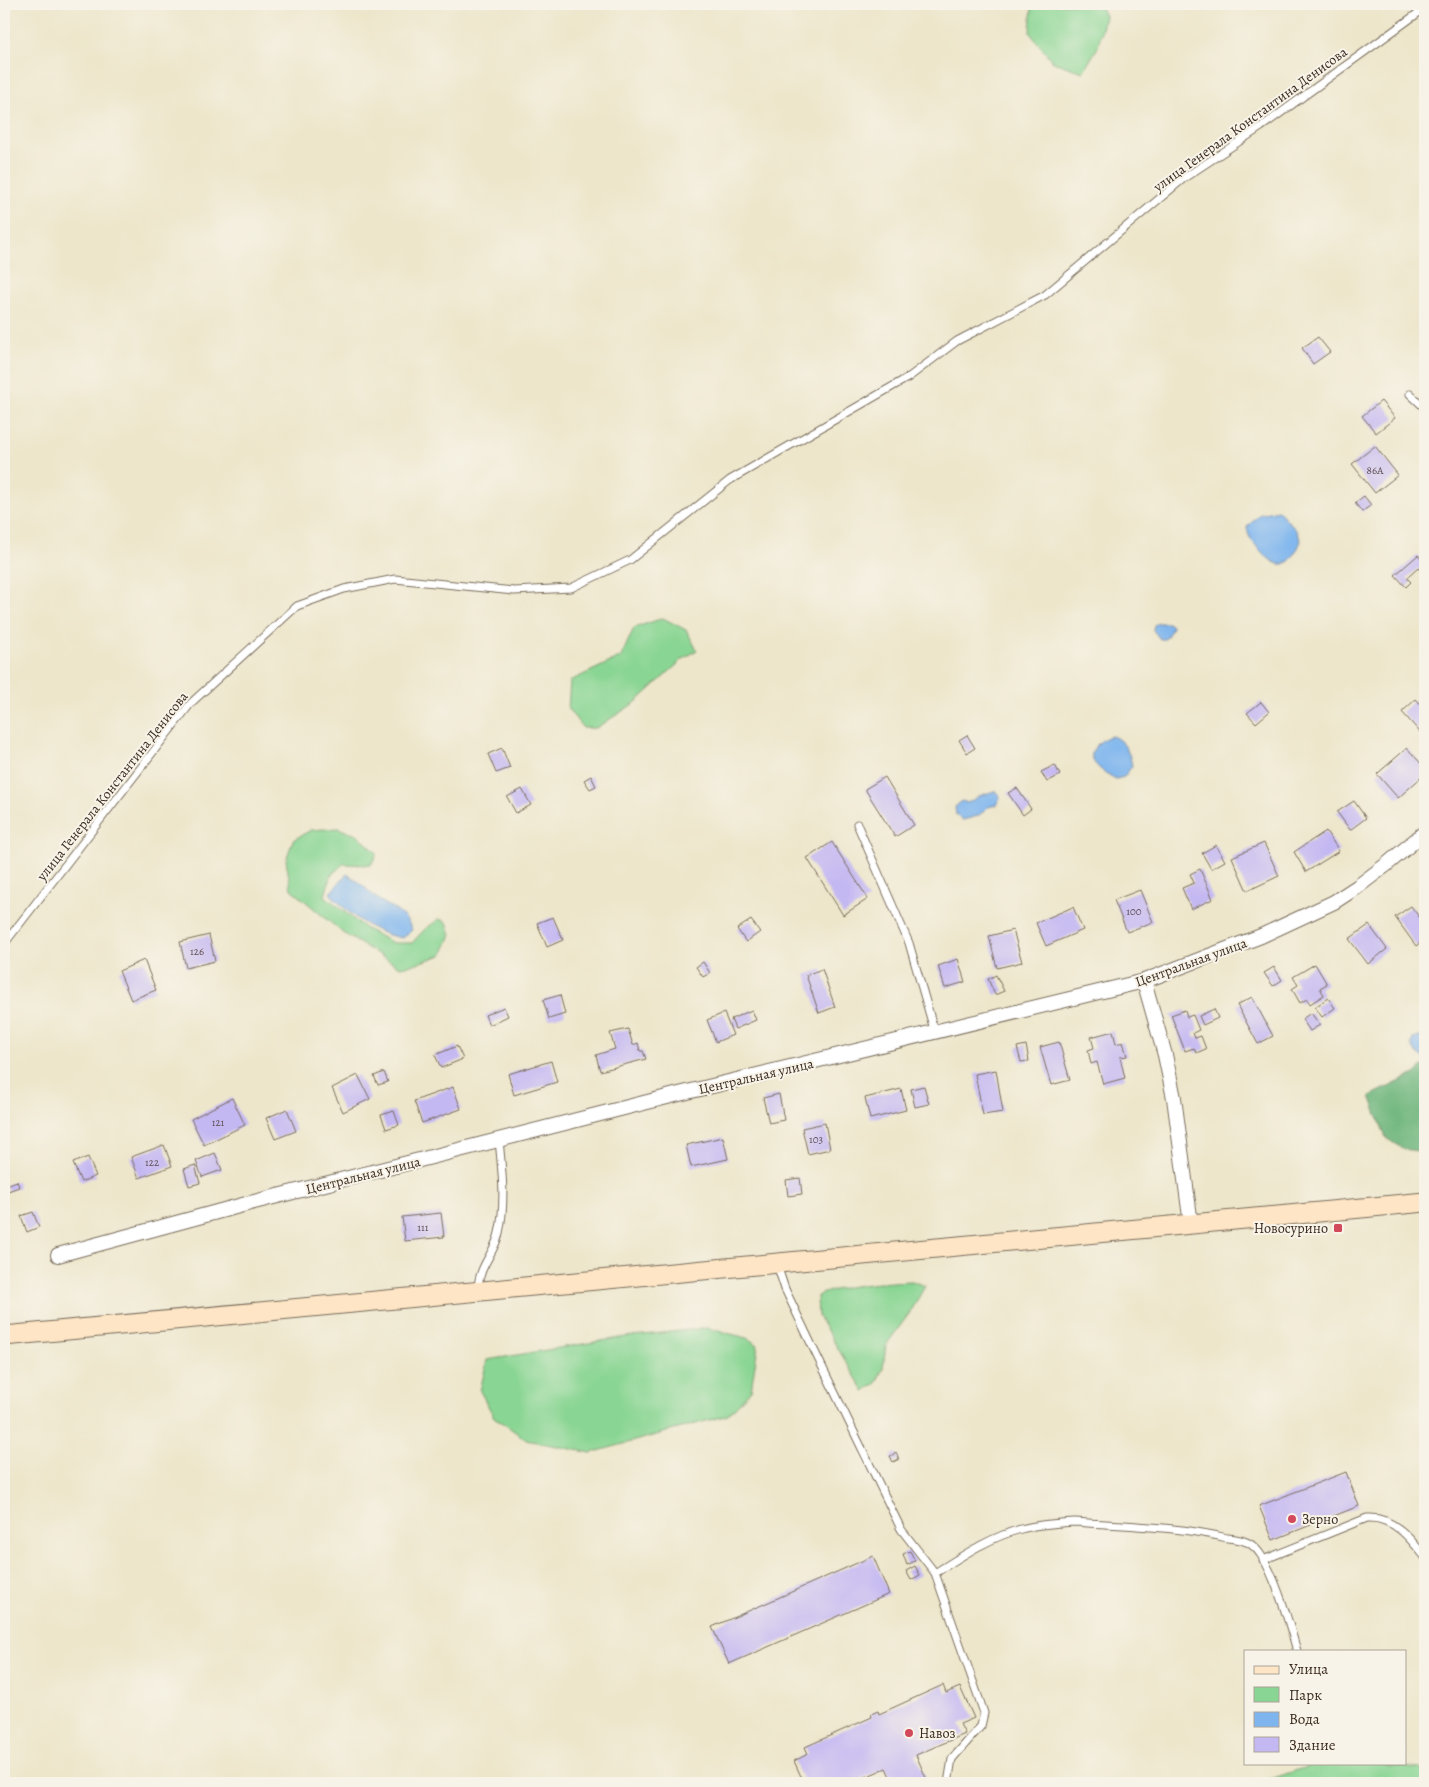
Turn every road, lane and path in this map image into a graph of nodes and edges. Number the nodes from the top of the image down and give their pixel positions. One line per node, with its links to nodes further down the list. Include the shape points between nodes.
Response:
1 (1425, 8): 6 (lane, улица Генерала Константина Денисова, via 1184,178 1045,295 957,341 910,377 730,480 630,560 571,588 514,591 395,579 344,589 297,606 191,703)
2 (1410, 394): 3 (lane)
3 (1425, 408)
4 (857, 824): 8 (lane, via 908,943)
5 (1425, 832): 7 (street, Центральная улица, via 1372,876 1334,902 1261,936)
6 (4, 944)
7 (1144, 981): 8 (street, Центральная улица); 11 (street, via 1174,1098)
8 (936, 1033): 9 (street, Центральная улица)
9 (499, 1140): 12 (street, Центральная улица); 14 (lane, via 504,1190 499,1234 478,1278)
10 (1425, 1202): 11 (main road)
11 (1191, 1224): 13 (main road)
12 (58, 1255)
13 (777, 1265): 14 (main road); 18 (lane, via 785,1289 901,1530)
14 (478, 1291): 15 (main road)
15 (4, 1336)
16 (1425, 1557): 17 (lane, via 1404,1532 1374,1517)
17 (1263, 1560): 18 (lane, via 1246,1542 1214,1534 1075,1522 1052,1523 1001,1535); 19 (lane, via 1282,1600)
18 (935, 1573): 20 (lane, via 984,1713 981,1726 952,1760)
19 (1297, 1650)
20 (948, 1783)

